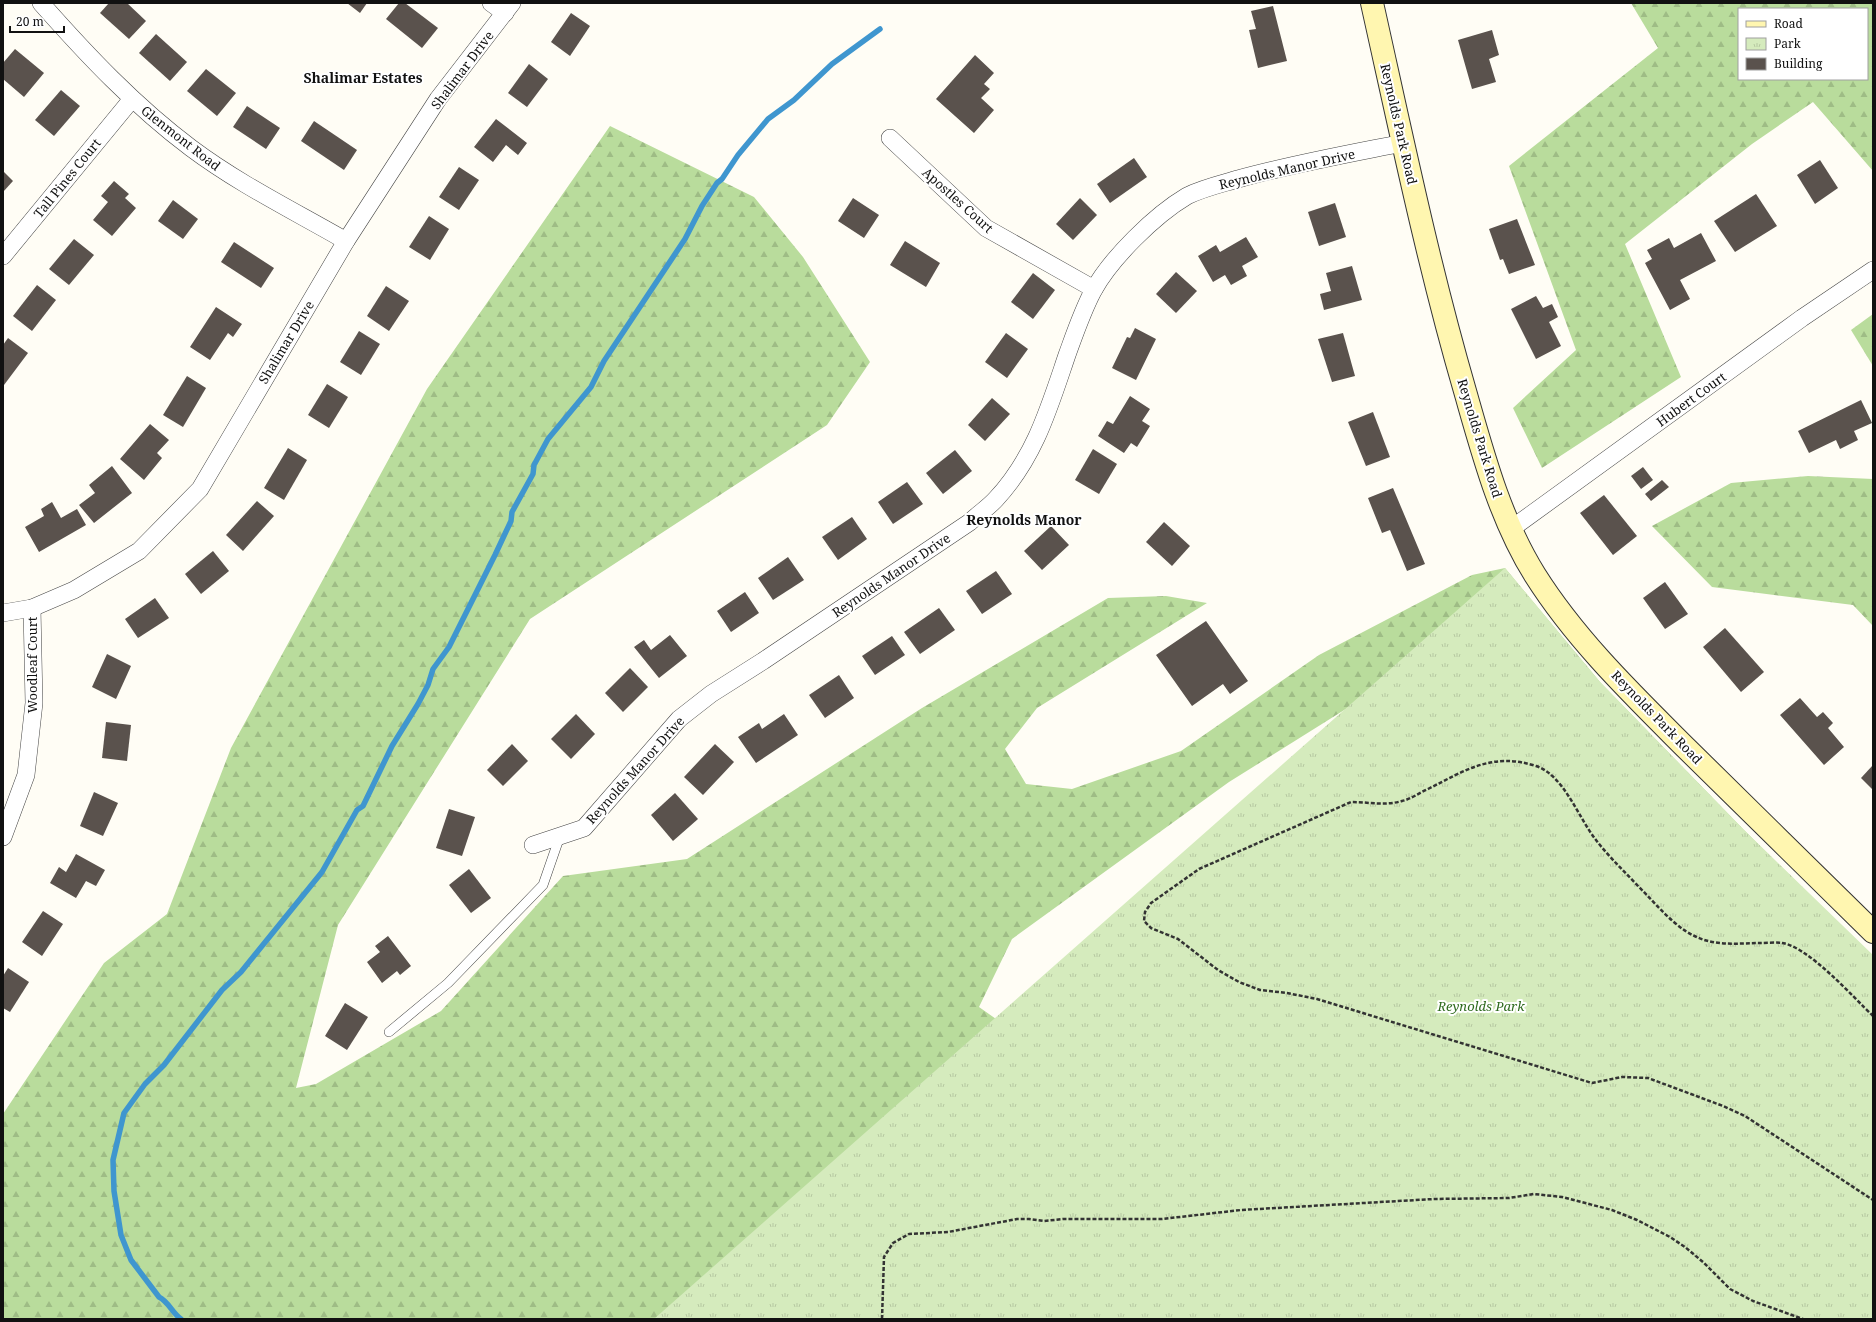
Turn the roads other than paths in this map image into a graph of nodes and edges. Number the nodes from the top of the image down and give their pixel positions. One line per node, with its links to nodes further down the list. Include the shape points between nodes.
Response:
1 (41, 3): 5 (street, Glenmont Road, via 108,77)
2 (491, 3): 4 (street)
3 (1372, 3): 7 (main road, Reynolds Park Road)
4 (509, 8): 8 (street, Shalimar Drive, via 438,99)
5 (132, 99): 8 (street, Glenmont Road, via 190,148 226,173); 9 (street, Tall Pines Court)
6 (890, 138): 11 (street, Apostles Court, via 986,228)
7 (1403, 143): 11 (street, Reynolds Manor Drive, via 1258,173 1189,196 1168,209 1143,231 1115,261); 12 (main road, Reynolds Park Road, via 1453,351 1488,472)
8 (346, 241): 13 (street, Shalimar Drive, via 200,489 139,551 74,590)
9 (3, 256)
10 (1873, 270): 12 (street, Hubert Court, via 1802,318)
11 (1094, 289): 15 (street, Reynolds Manor Drive, via 1081,316 1043,425 1029,455 995,501 970,522 711,694 684,715 651,749 584,828)
12 (1511, 529): 18 (main road, Reynolds Park Road, via 1534,574 1551,598 1576,631 1631,693)
13 (32, 608): 14 (street, Shalimar Drive); 16 (street, Woodleaf Court, via 34,702 26,775)
14 (3, 613)
15 (560, 836): 17 (street, Reynolds Manor Drive); 19 (lane, via 543,885 448,983)
16 (3, 837)
17 (533, 845)
18 (1873, 932)
19 (390, 1032)

